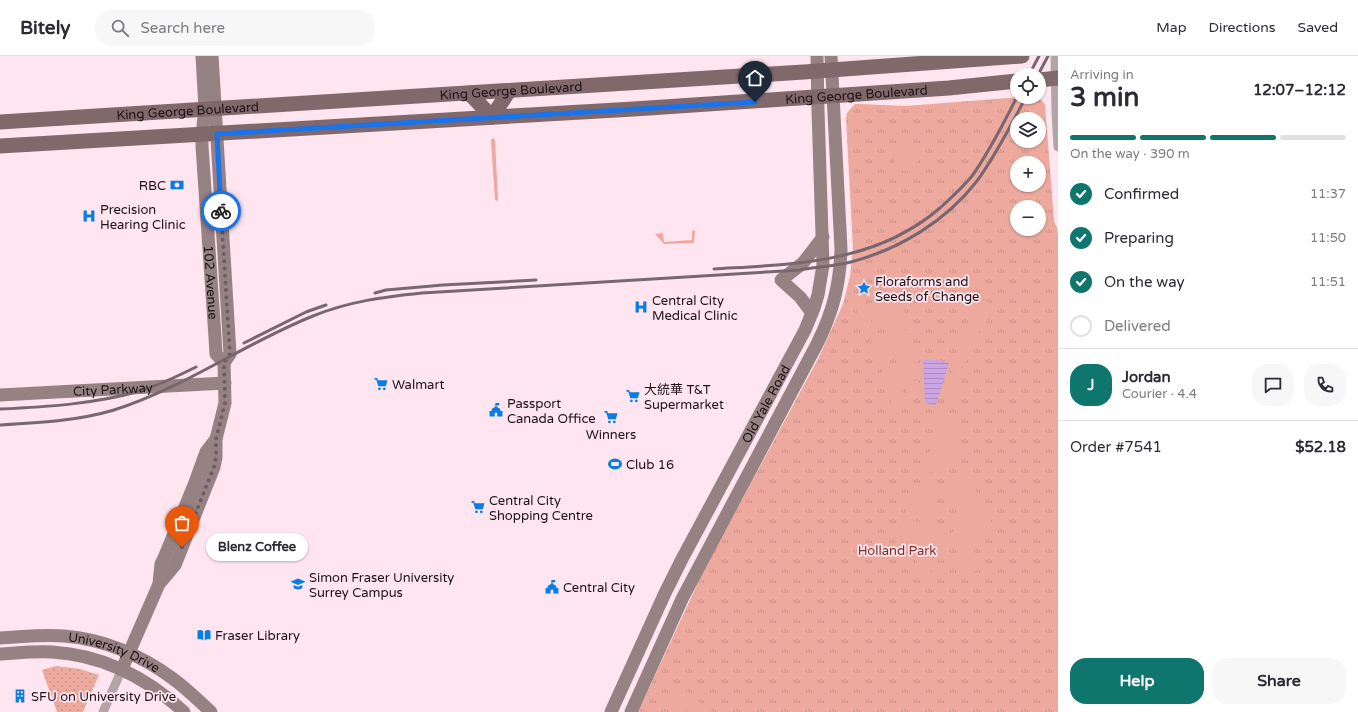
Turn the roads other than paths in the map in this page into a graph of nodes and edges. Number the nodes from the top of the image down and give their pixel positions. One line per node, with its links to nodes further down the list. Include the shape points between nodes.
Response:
1 (202, 56): 14 (main road, 102 Avenue)
2 (212, 56): 14 (main road, 102 Avenue)
3 (817, 56): 6 (main road)
4 (1022, 56): 6 (main road, King George Boulevard)
5 (1055, 56): 7 (street)
6 (827, 66): 10 (main road, King George Boulevard); 12 (main road, Old Yale Road); 13 (main road, Old Yale Road)
7 (1057, 78): 8 (main road); 20 (street)
8 (1046, 79)
9 (1010, 82): 12 (main road, King George Boulevard)
10 (509, 91): 11 (main road, King George Boulevard); 15 (main road)
11 (469, 93): 14 (main road, King George Boulevard); 15 (main road)
12 (833, 96): 13 (main road, King George Boulevard); 27 (main road, Old Yale Road, via 841,249 835,299 818,344)
13 (818, 97): 15 (main road, King George Boulevard); 21 (main road, Old Yale Road)
14 (210, 109): 16 (main road, King George Boulevard); 17 (main road, 102 Avenue); 18 (main road, 102 Avenue)
15 (492, 117): 17 (main road, King George Boulevard)
16 (0, 122)
17 (217, 134): 18 (main road, King George Boulevard); 23 (main road, 102 Avenue, via 230,354)
18 (202, 135): 19 (main road, King George Boulevard); 23 (main road, 102 Avenue, via 216,354)
19 (0, 146)
20 (1058, 147)
21 (823, 237): 22 (main road, Old Yale Road, via 823,265); 22 (main road, via 803,263 781,280 800,297)
22 (812, 314): 26 (main road, Old Yale Road)
23 (224, 363): 24 (main road, 102 Avenue)
24 (225, 383): 25 (main road, City Parkway); 30 (main road, 102 Avenue, via 224,408 216,439 206,452 161,564 160,584)
25 (0, 396)
26 (682, 560): 27 (main road); 35 (main road, Old Yale Road)
27 (696, 571): 36 (main road, Old Yale Road)
28 (0, 638): 30 (main road, University Drive, via 39,635 77,637)
29 (0, 654): 31 (main road, University Drive, via 64,654 91,658)
30 (129, 654): 31 (main road, 102 Avenue); 34 (main road, University Drive, via 172,678)
31 (122, 669): 32 (street); 33 (main road, University Drive, via 162,694)
32 (103, 712)
33 (184, 712)
34 (211, 712)
35 (611, 712)
36 (631, 712)

